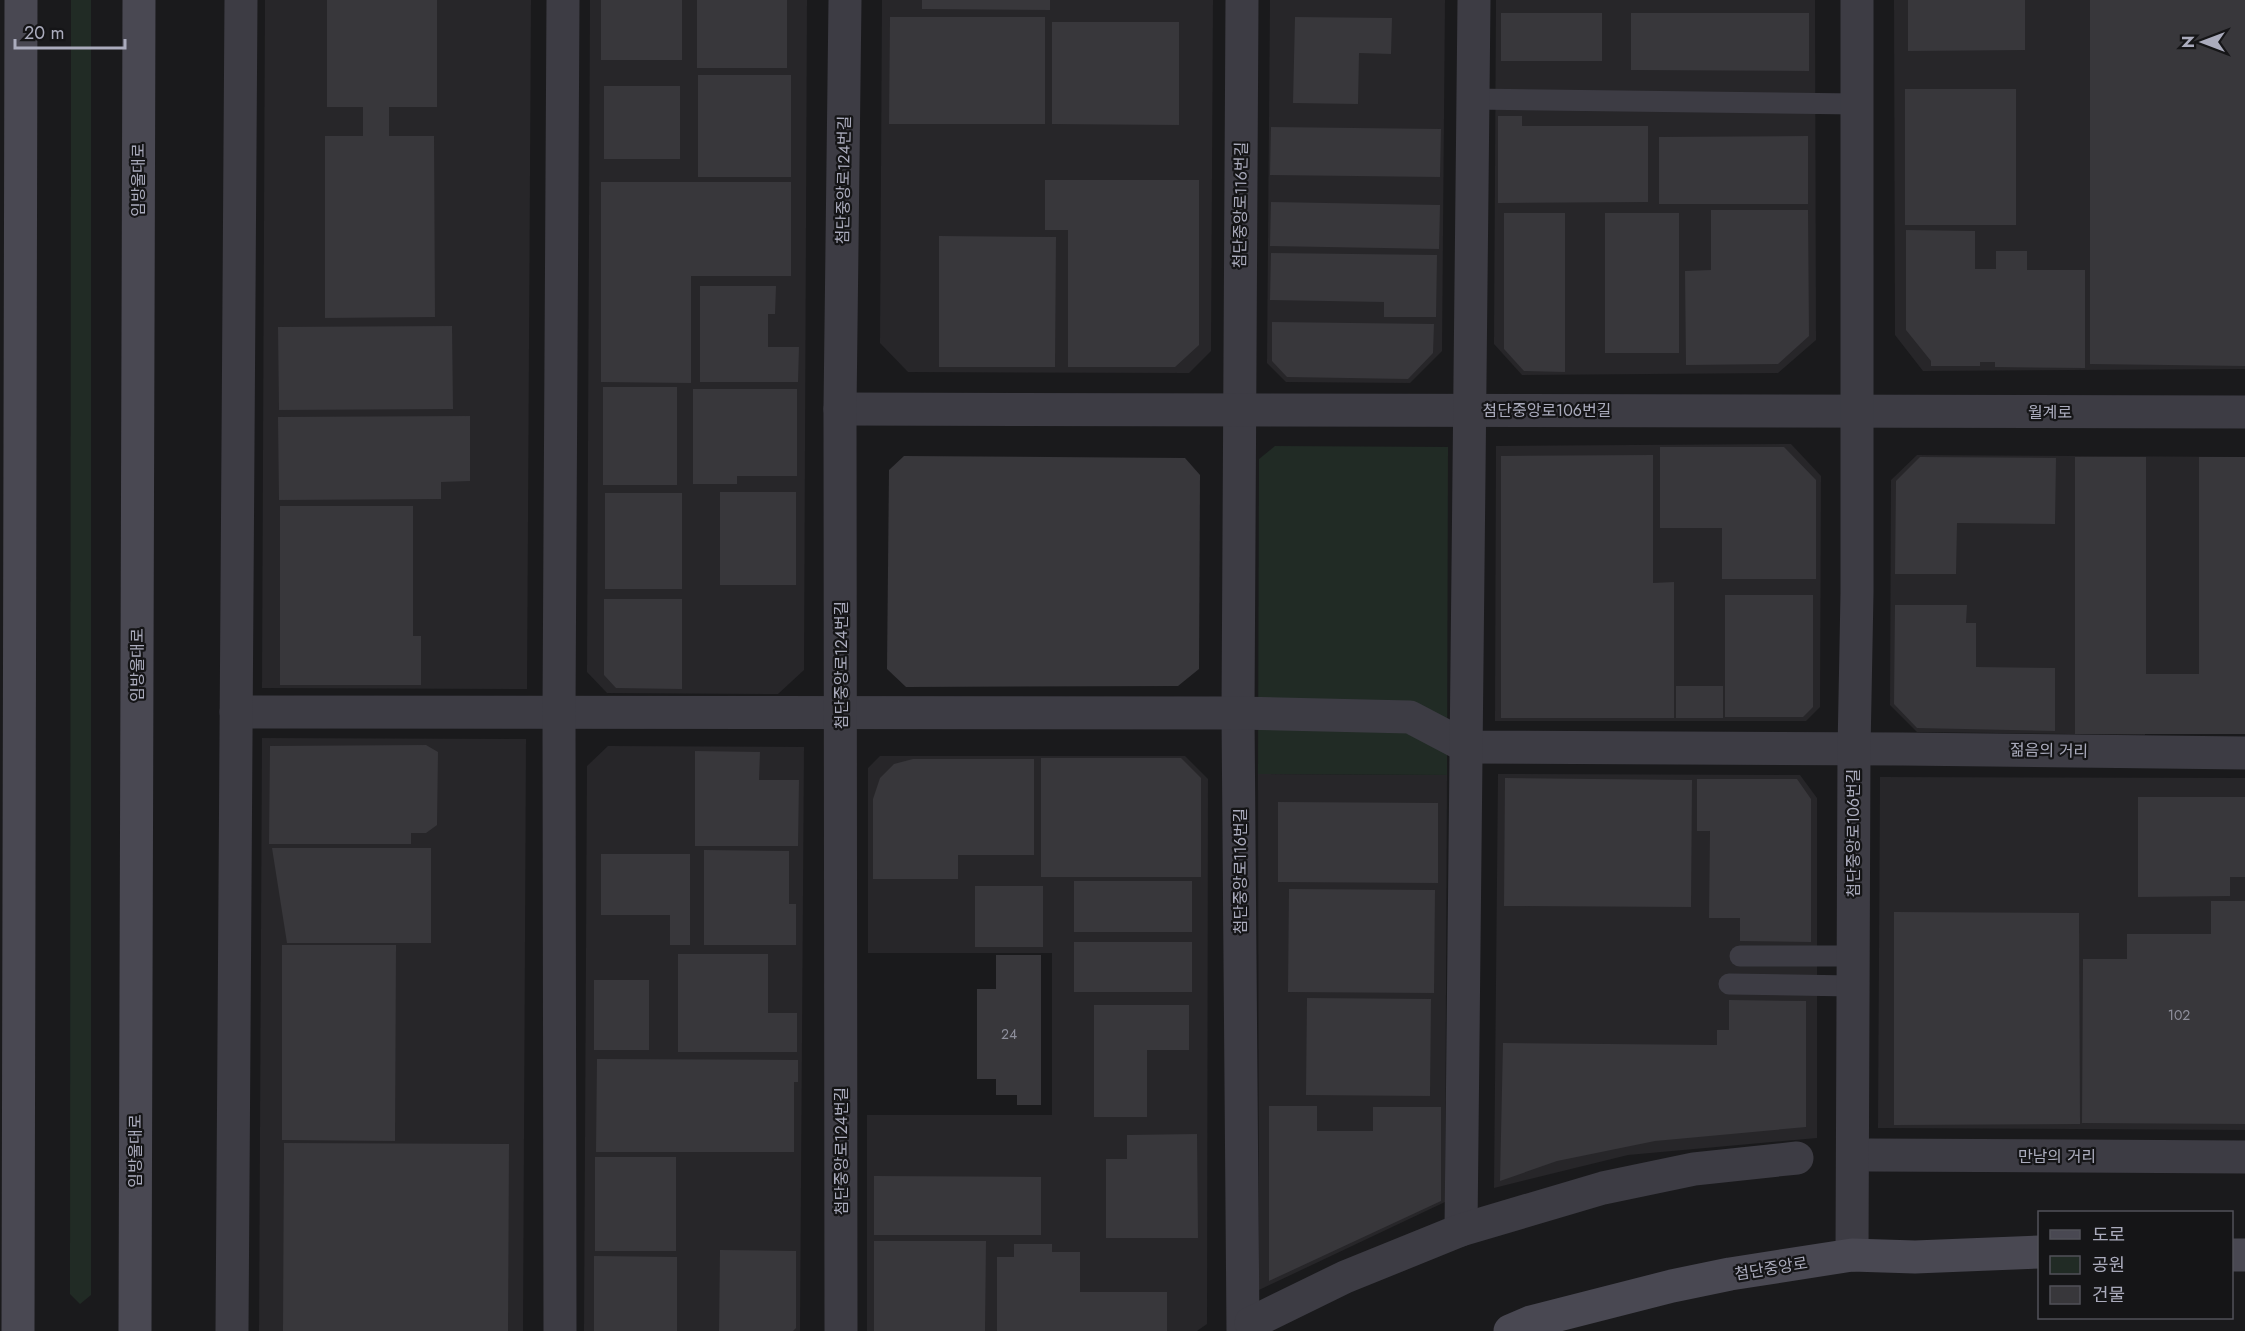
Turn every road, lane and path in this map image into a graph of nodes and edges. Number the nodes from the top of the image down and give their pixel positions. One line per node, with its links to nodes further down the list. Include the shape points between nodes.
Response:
1 (21, 0): 33 (main road)
2 (139, 0): 34 (main road, 임방울대로)
3 (241, 0): 16 (street)
4 (563, 0): 17 (street)
5 (845, 0): 11 (street, 첨단중앙로124번길)
6 (1242, 0): 12 (street, 첨단중앙로116번길)
7 (1474, 0): 9 (street)
8 (1857, 0): 10 (street, 첨단중앙로106번길)
9 (1473, 99): 10 (lane); 13 (street)
10 (1857, 104): 14 (street, 첨단중앙로106번길)
11 (840, 409): 12 (street); 18 (street, 첨단중앙로124번길)
12 (1238, 410): 13 (street, 첨단중앙로106번길); 19 (street, 첨단중앙로116번길)
13 (1471, 411): 14 (street, 첨단중앙로106번길); 20 (street)
14 (1856, 411): 15 (street, 월계로); 21 (street, 첨단중앙로106번길)
15 (2245, 412)
16 (236, 712): 17 (street); 35 (street)
17 (559, 712): 18 (street); 36 (street)
18 (841, 712): 19 (street); 37 (street, 첨단중앙로124번길)
19 (1238, 713): 20 (street, via 1410,717); 32 (street, 첨단중앙로116번길)
20 (1467, 747): 21 (street, 젊음의 거리); 29 (street)
21 (1854, 750): 22 (street, 젊음의 거리); 24 (street, 첨단중앙로106번길)
22 (2245, 753)
23 (1740, 956): 24 (lane)
24 (1853, 971): 25 (lane); 31 (street, 첨단중앙로106번길)
25 (1729, 984)
26 (1870, 1155): 27 (street, 만남의 거리)
27 (2245, 1157)
28 (1797, 1158): 29 (street, via 1694,1169 1603,1188)
29 (1461, 1230): 32 (street, via 1345,1278)
30 (2038, 1252): 31 (main road, 첨단중앙로)
31 (1852, 1255): 38 (main road, 첨단중앙로, via 1672,1286 1531,1322)
32 (1247, 1327)
33 (18, 1331)
34 (135, 1331)
35 (232, 1331)
36 (560, 1331)
37 (842, 1331)
38 (1510, 1331)

